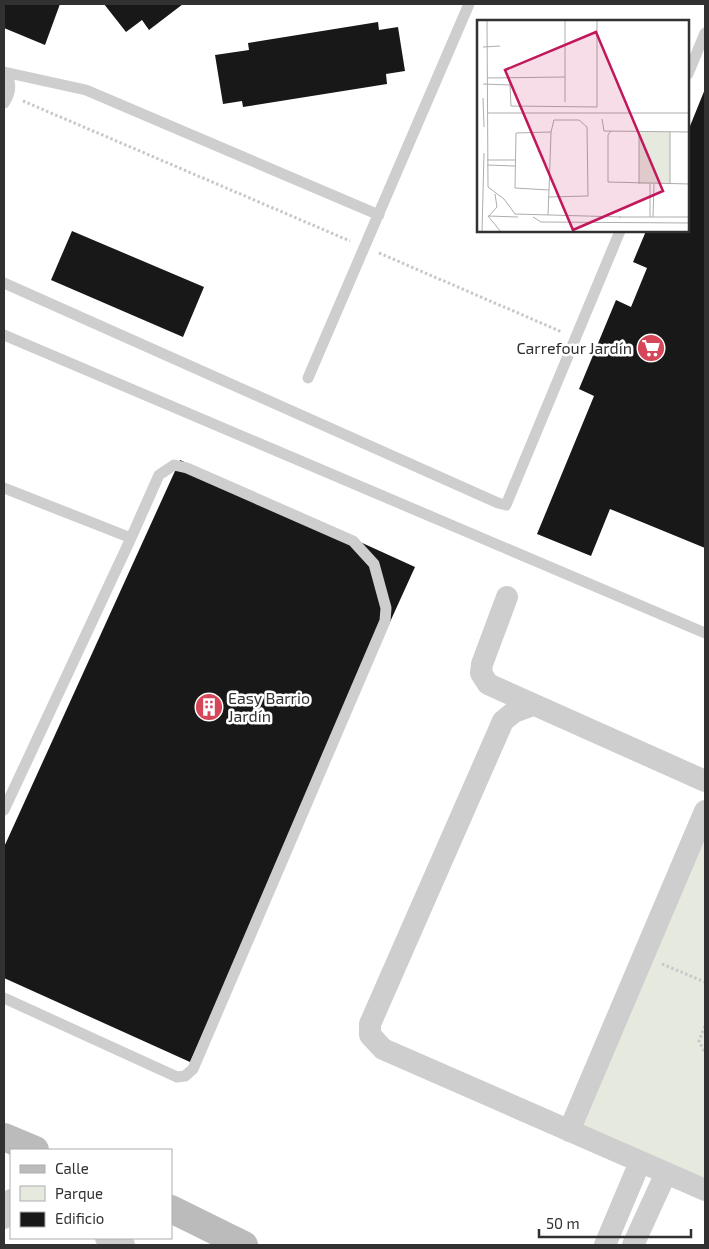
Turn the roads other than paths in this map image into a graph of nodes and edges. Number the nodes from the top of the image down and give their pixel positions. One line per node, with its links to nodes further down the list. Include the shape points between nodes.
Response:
1 (469, 4): 6 (lane)
2 (705, 33): 3 (lane)
3 (689, 72)
4 (5, 73): 5 (lane, via 10,88); 6 (lane, via 86,90)
5 (6, 99)
6 (379, 215): 10 (lane)
7 (620, 232): 8 (lane, via 506,505)
8 (4, 283)
9 (4, 335): 14 (lane)
10 (308, 378)
11 (4, 488): 12 (lane)
12 (131, 538): 17 (lane); 19 (lane, via 159,475 174,465 187,468 352,541 374,564 386,608 385,621 193,1069 177,1077)
13 (507, 597): 15 (street, via 481,673 488,684)
14 (705, 632)
15 (533, 705): 16 (street); 20 (street, via 514,712 503,721 370,1024 370,1035 383,1049)
16 (705, 781)
17 (4, 810)
18 (705, 810): 20 (street)
19 (4, 998)
20 (569, 1131): 23 (street)
21 (4, 1137): 22 (main road)
22 (33, 1149)
23 (640, 1162): 24 (street); 34 (street)
24 (666, 1173): 25 (street); 35 (street)
25 (705, 1190)
26 (10, 1201): 28 (street)
27 (172, 1210): 33 (main road)
28 (4, 1218)
29 (172, 1230): 32 (main road)
30 (109, 1239): 31 (street)
31 (124, 1245)
32 (211, 1245)
33 (244, 1245)
34 (605, 1245)
35 (634, 1245)

